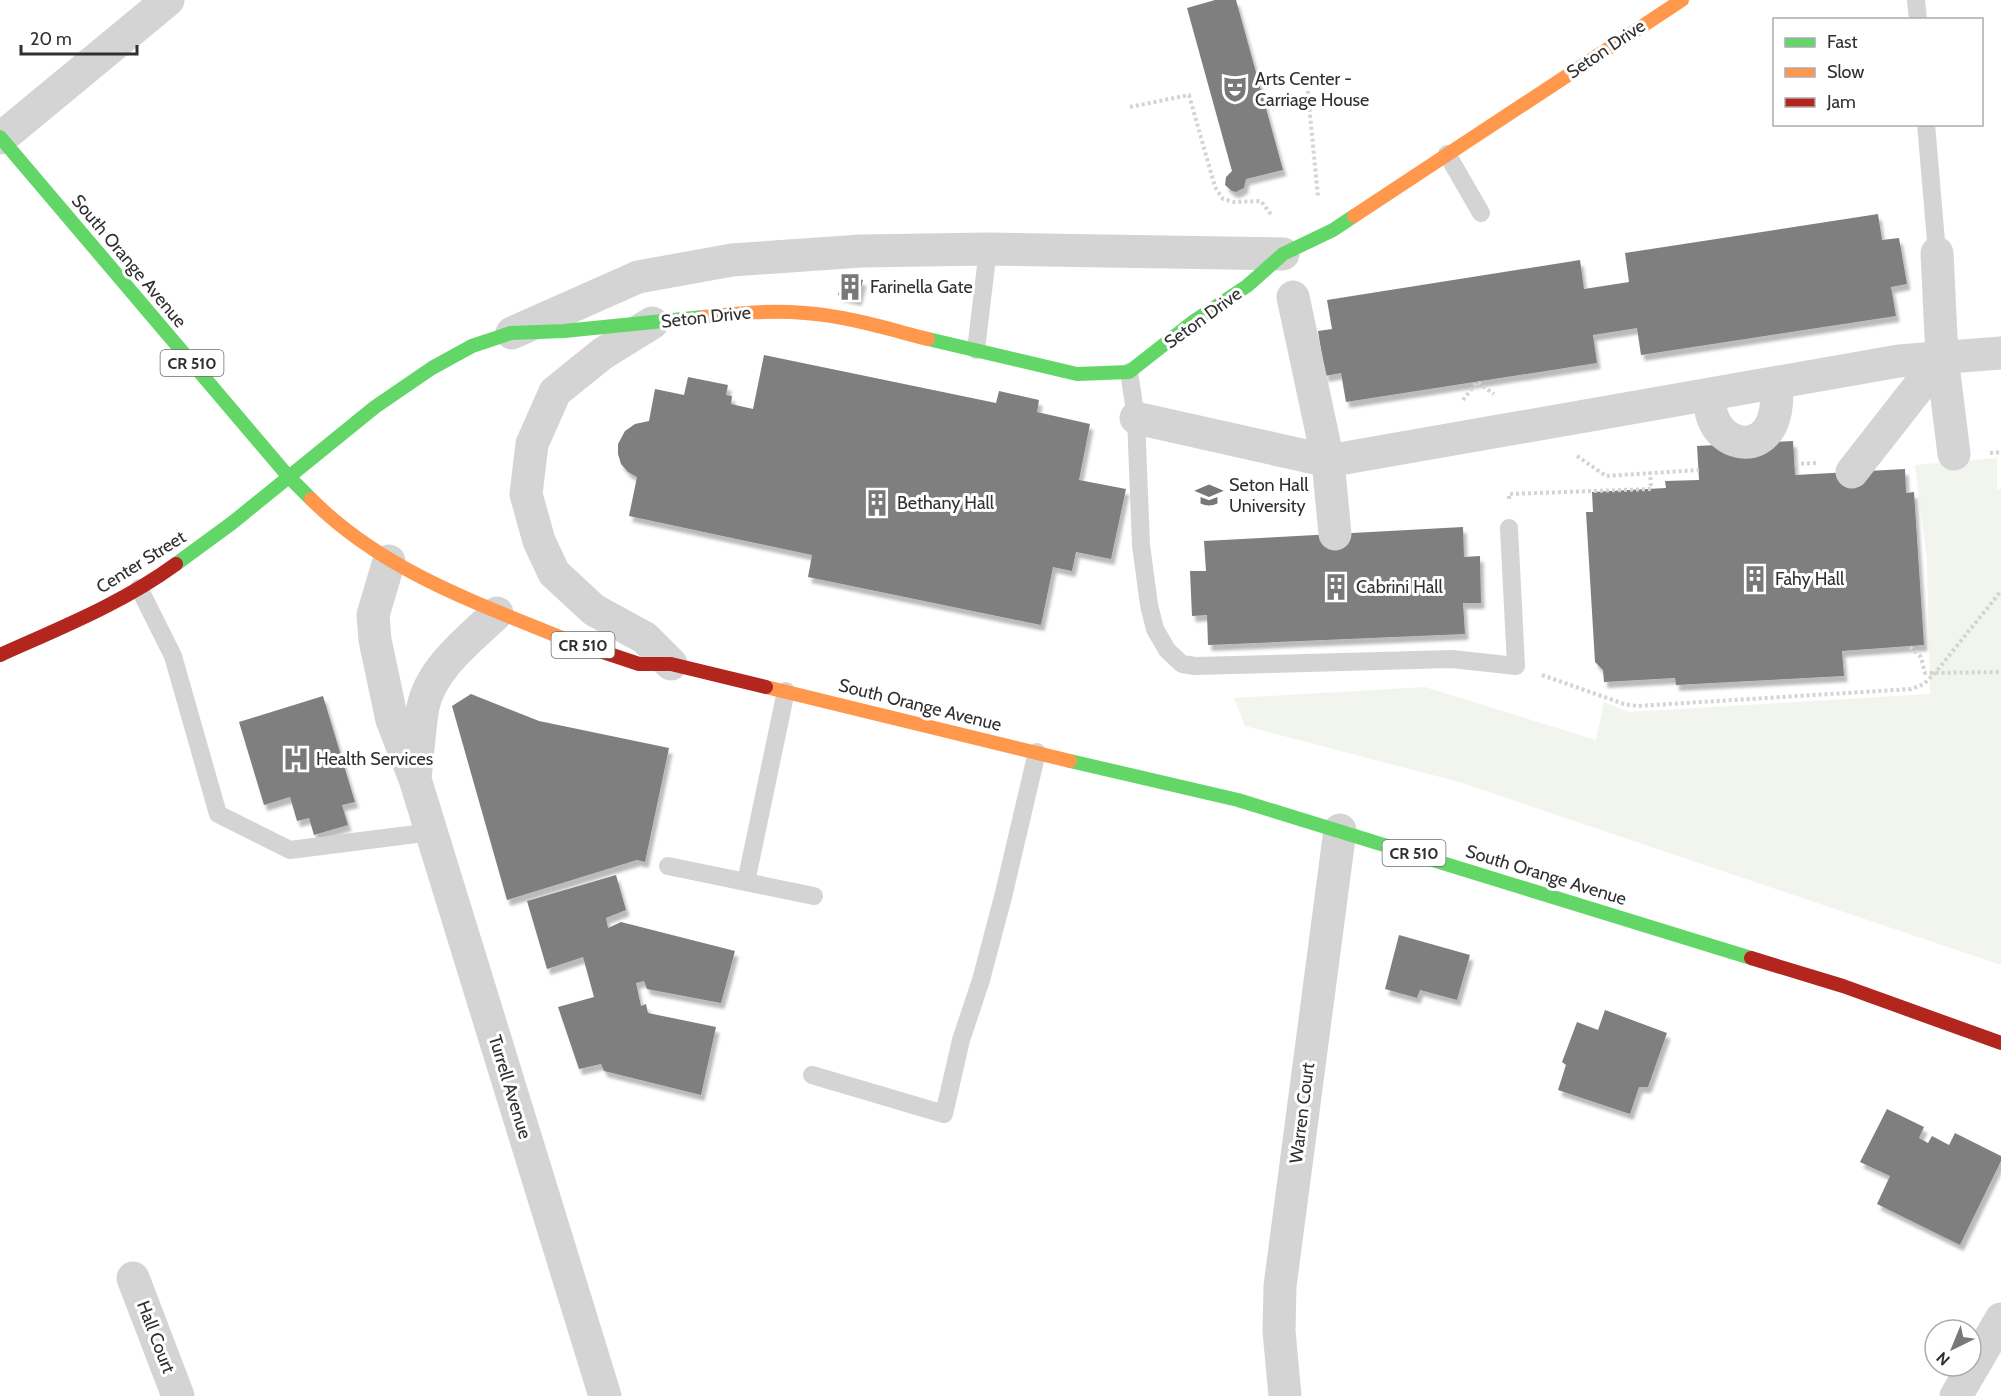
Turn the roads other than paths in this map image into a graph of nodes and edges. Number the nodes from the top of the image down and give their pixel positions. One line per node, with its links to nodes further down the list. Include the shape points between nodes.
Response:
1 (168, 0): 6 (street)
2 (1682, 0): 7 (main road, Seton Drive)
3 (1916, 0): 4 (lane)
4 (1918, 18)
5 (1926, 126): 10 (lane)
6 (1, 137): 25 (main road, South Orange Avenue / CR 510)
7 (1447, 154): 8 (lane); 11 (main road, Seton Drive, via 1333,230)
8 (1481, 213)
9 (988, 249): 11 (street); 14 (street, via 861,251 732,260 638,277); 15 (lane)
10 (1937, 253): 17 (street)
11 (1283, 254): 18 (main road, Seton Drive, via 1247,286)
12 (1293, 297): 23 (street)
13 (652, 323): 14 (main road, Seton Drive); 15 (main road, Seton Drive, via 761,311 808,313); 32 (street, Seton Drive, via 602,354 555,392 532,444 526,494 539,541 554,573 594,610 645,639)
14 (511, 333): 25 (main road, Seton Drive, via 472,346 432,368)
15 (976, 350): 18 (main road, Seton Drive, via 1077,374)
16 (2001, 353): 17 (street)
17 (1942, 357): 19 (street); 22 (street); 24 (street)
18 (1129, 372): 21 (lane)
19 (1777, 384): 20 (street); 20 (street, via 1770,426 1760,439 1746,443 1732,441 1721,431 1713,418)
20 (1709, 395): 23 (street)
21 (1136, 418): 23 (street); 26 (lane, via 1141,545 1149,605 1160,641 1182,664 1452,659 1516,666)
22 (1954, 454)
23 (1328, 461): 27 (street)
24 (1852, 472)
25 (288, 476): 28 (main road, South Orange Avenue / CR 510, via 334,522); 29 (main road, Center Street, via 232,523)
26 (1509, 528)
27 (1335, 534)
28 (389, 561): 30 (main road, South Orange Avenue / CR 510); 35 (street, Turrell Avenue, via 373,615 375,639 392,720)
29 (139, 588): 31 (main road, Center Street); 37 (lane, via 173,656 218,814 290,850)
30 (497, 613): 32 (main road, South Orange Avenue / CR 510, via 639,664); 35 (street, Turrell Avenue, via 452,656 429,690 423,706)
31 (0, 655)
32 (671, 664): 33 (main road, South Orange Avenue / CR 510)
33 (786, 691): 34 (main road, South Orange Avenue / CR 510); 39 (lane)
34 (1037, 752): 36 (main road, South Orange Avenue / CR 510, via 1238,800); 42 (lane, via 1003,897 961,1040 944,1114)
35 (415, 779): 37 (street, Turrell Avenue)
36 (1340, 830): 41 (main road, South Orange Avenue / CR 510, via 1843,986); 47 (street, Warren Court, via 1280,1286 1279,1331)
37 (432, 832): 46 (street, Turrell Avenue)
38 (668, 866): 39 (lane)
39 (746, 882): 40 (lane)
40 (814, 896)
41 (2001, 1043)
42 (812, 1075)
43 (133, 1278): 45 (street, Hall Court)
44 (2001, 1319): 48 (street)
45 (178, 1396)
46 (605, 1396)
47 (1285, 1396)
48 (1956, 1396)

